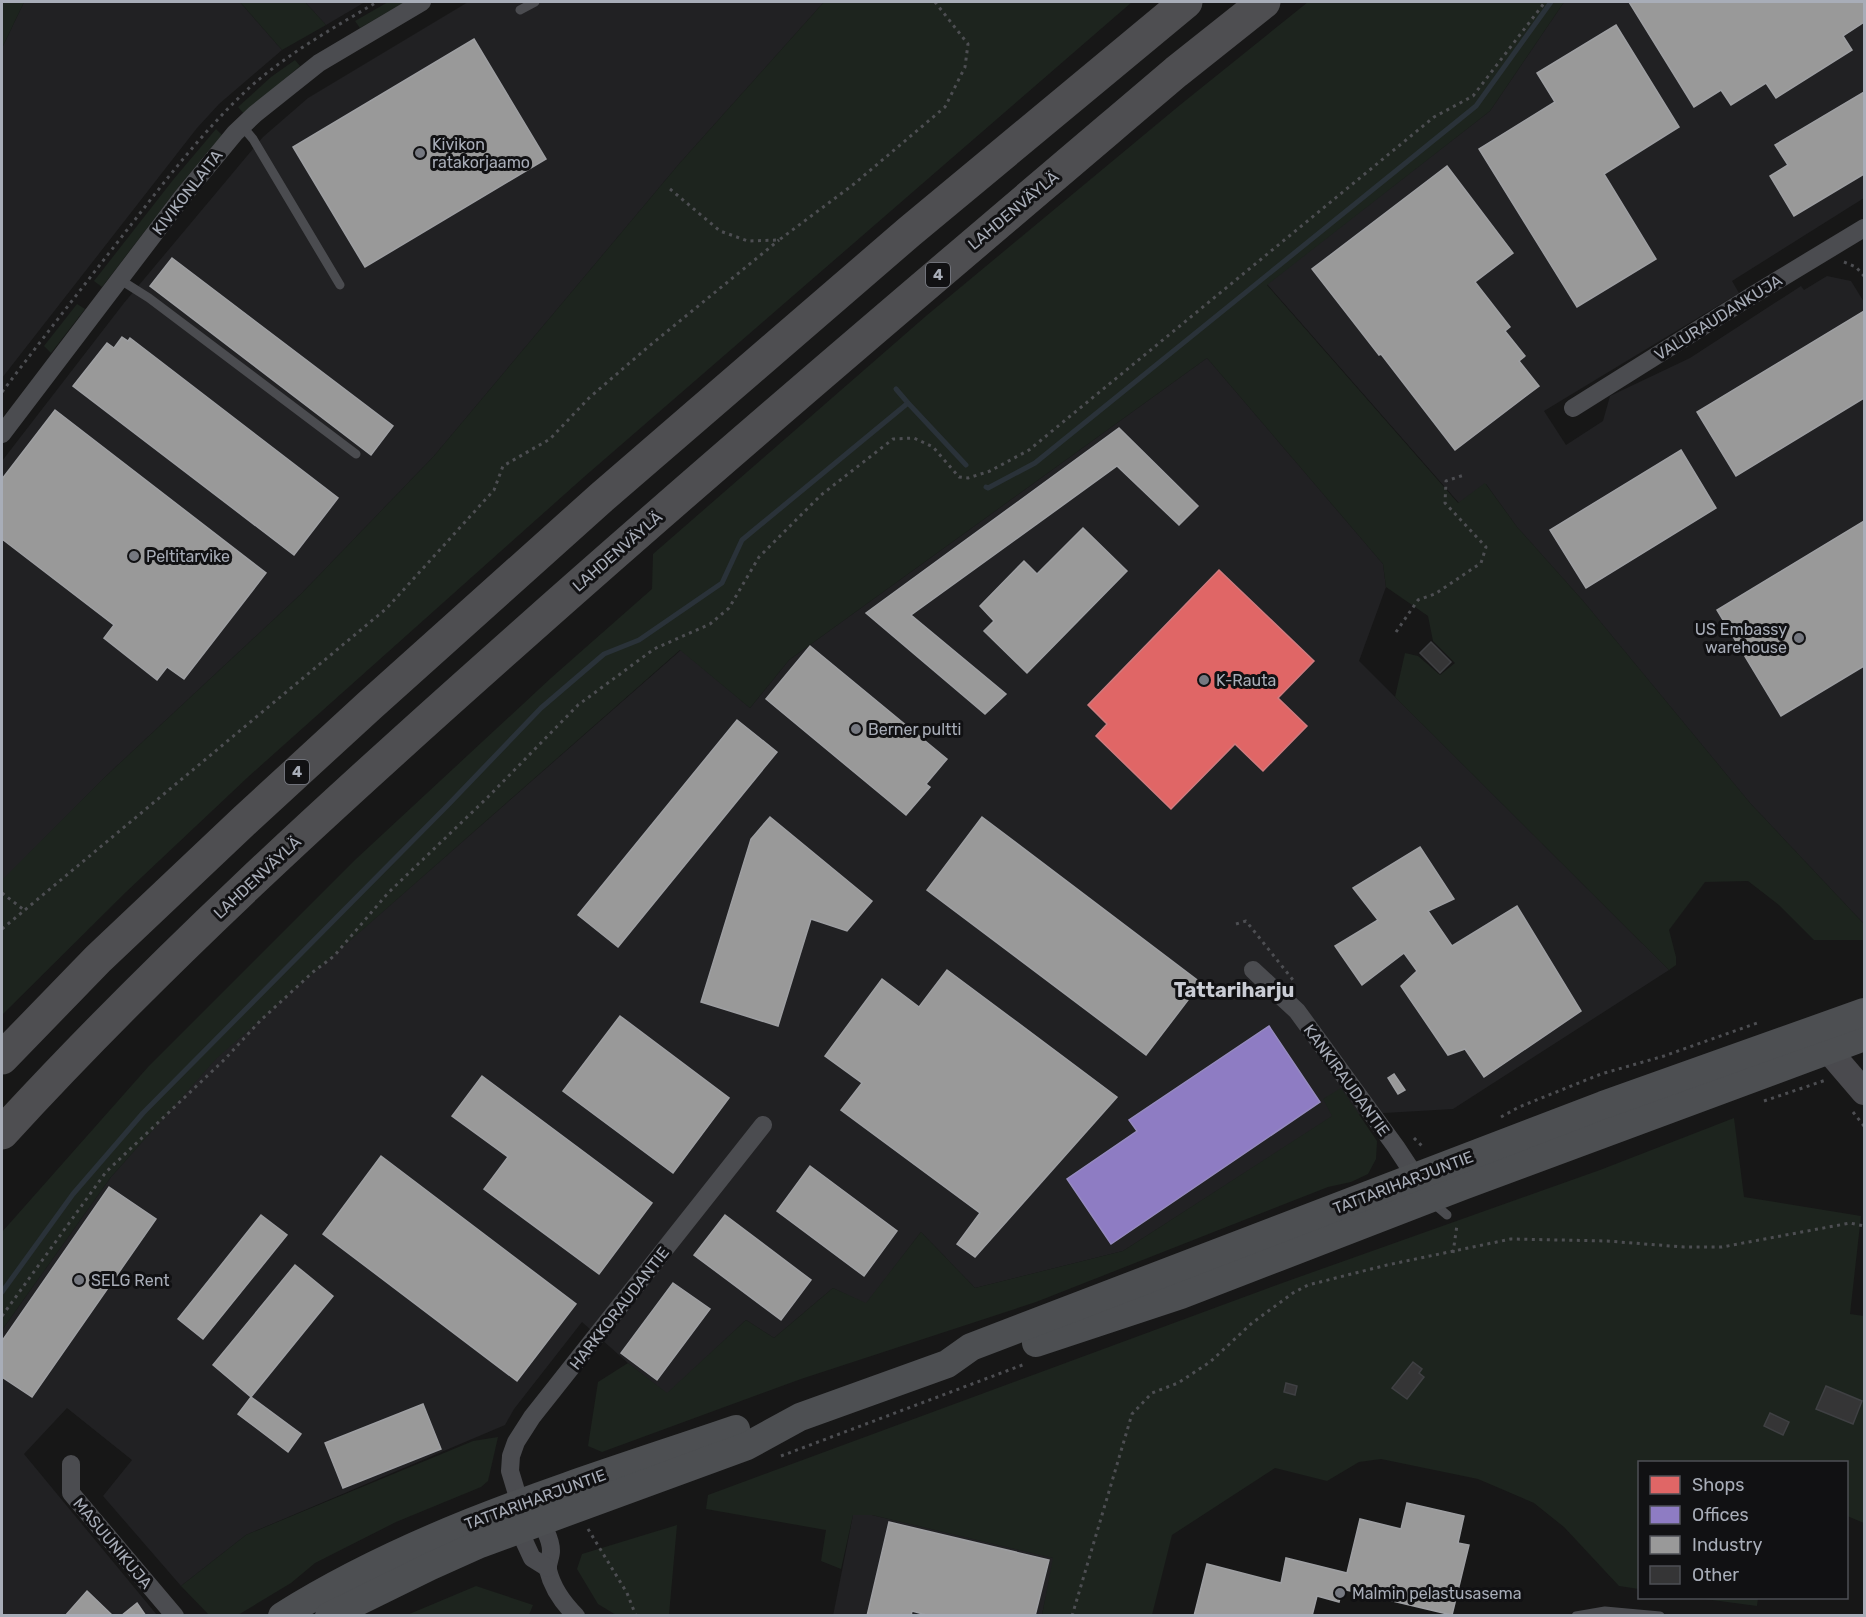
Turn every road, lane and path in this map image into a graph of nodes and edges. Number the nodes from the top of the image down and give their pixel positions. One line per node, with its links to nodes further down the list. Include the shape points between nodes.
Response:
1 (422, 2): 8 (street, KIVIKONLAITA, via 319,63)
2 (535, 2): 7 (lane)
3 (935, 2): 11 (path, via 968,44 965,67 945,107 854,184)
4 (1186, 2): 26 (highway, 4, via 909,232 602,497 245,820 98,959)
5 (1264, 2): 29 (highway, LAHDENVÄYLÄ / 4, via 1176,72 636,534 403,741 132,996)
6 (1545, 2): 33 (path, via 1473,96 1434,117 1029,450 968,478 959,477 933,447 914,438 893,439 821,495 759,557 729,608 710,624 654,649 578,705 388,893 334,956 261,1020 106,1172)
7 (520, 10)
8 (242, 126): 12 (street, KIVIKONLAITA, via 217,152); 13 (lane)
9 (669, 189): 11 (path, via 720,231 748,241)
10 (1862, 234): 14 (street, VALURAUDANKUJA, via 1753,295)
11 (779, 240): 20 (path, via 622,369 550,439 503,466 494,490 387,608)
12 (119, 279): 15 (street, KIVIKONLAITA); 16 (lane)
13 (340, 285)
14 (1573, 408)
15 (2, 434)
16 (356, 454)
17 (1464, 475): 18 (path, via 1446,481 1445,504 1486,548 1481,563 1436,594 1418,600)
18 (1396, 632)
19 (2, 893): 20 (path)
20 (24, 910): 21 (path)
21 (2, 929)
22 (1253, 970): 30 (street, KANKIRAUDANTIE, via 1297,1011)
23 (1864, 1012): 25 (main road, TATTARIHARJUNTIE)
24 (1864, 1037): 25 (main road, TATTARIHARJUNTIE)
25 (1820, 1041): 27 (main road); 30 (main road, TATTARIHARJUNTIE, via 1613,1101)
26 (2, 1058)
27 (1864, 1092)
28 (763, 1125): 37 (street, HARKKORAUDANTIE, via 516,1442 510,1472)
29 (2, 1133)
30 (1431, 1197): 32 (path, via 1457,1224); 37 (main road, TATTARIHARJUNTIE, via 1182,1295 971,1347 947,1364 800,1417 742,1427)
31 (1864, 1226): 32 (path, via 1850,1223 1722,1247 1511,1239)
32 (1453, 1253): 46 (path, via 1308,1286 1252,1323 1210,1362 1178,1383 1152,1393 1132,1414)
33 (2, 1316)
34 (1031, 1362): 35 (path)
35 (772, 1459)
36 (71, 1464): 41 (street, MASUUNIKUJA, via 71,1493)
37 (527, 1518): 42 (main road, TATTARIHARJUNTIE, via 417,1544); 43 (main road, TATTARIHARJUNTIE); 44 (street, HARKKORAUDANTIE, via 532,1558 548,1568 556,1589)
38 (597, 1524): 39 (path)
39 (587, 1527): 40 (path); 45 (path, via 627,1593)
40 (579, 1531)
41 (174, 1616)
42 (282, 1616)
43 (329, 1616)
44 (576, 1616)
45 (636, 1616)
46 (1072, 1616)
47 (1576, 1616): 48 (lane, via 1605,1611)
48 (1660, 1616)

